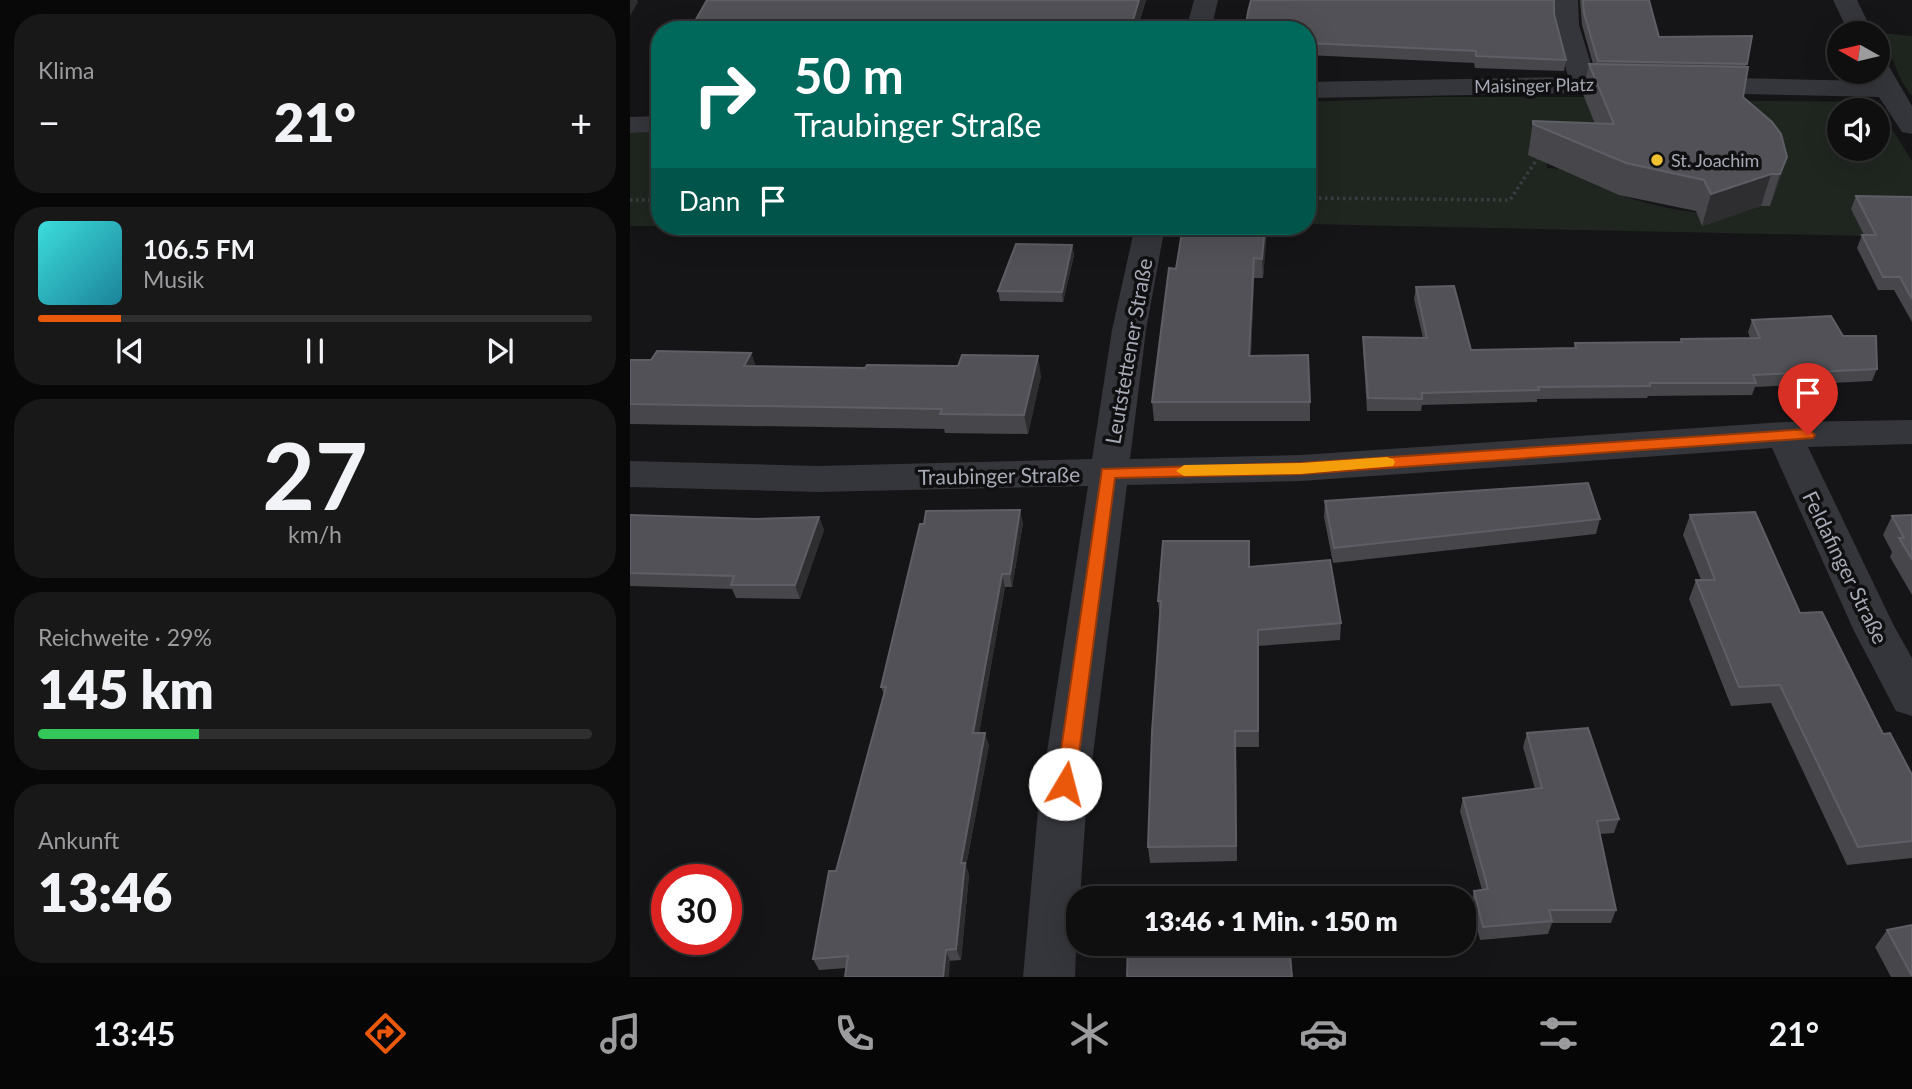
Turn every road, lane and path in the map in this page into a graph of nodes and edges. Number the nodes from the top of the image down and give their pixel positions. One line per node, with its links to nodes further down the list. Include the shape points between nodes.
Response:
1 (1206, 0): 4 (street)
2 (1566, 0): 7 (street, via 1567,25)
3 (1845, 0): 5 (street)
4 (1200, 21)
5 (1855, 21)
6 (1827, 81): 7 (street, Maisinger Platz)
7 (1583, 83): 9 (street, Maisinger Platz)
8 (1885, 84): 12 (street)
9 (1316, 90)
10 (651, 124): 11 (street)
11 (630, 125)
12 (1912, 126)
13 (1545, 146): 14 (path, via 1510,200)
14 (1316, 198)
15 (630, 200): 16 (path)
16 (651, 200)
17 (1148, 235): 20 (street, Leutstettener Straße)
18 (1912, 432): 19 (street, Traubinger Straße)
19 (1784, 435): 20 (street, Traubinger Straße, via 1301,468); 22 (street, Feldafinger Straße, via 1875,631)
20 (1108, 473): 21 (street, Traubinger Straße, via 818,479); 23 (street, Leutstettener Straße, via 1062,810)
21 (630, 474)
22 (1912, 698)
23 (1049, 977)

